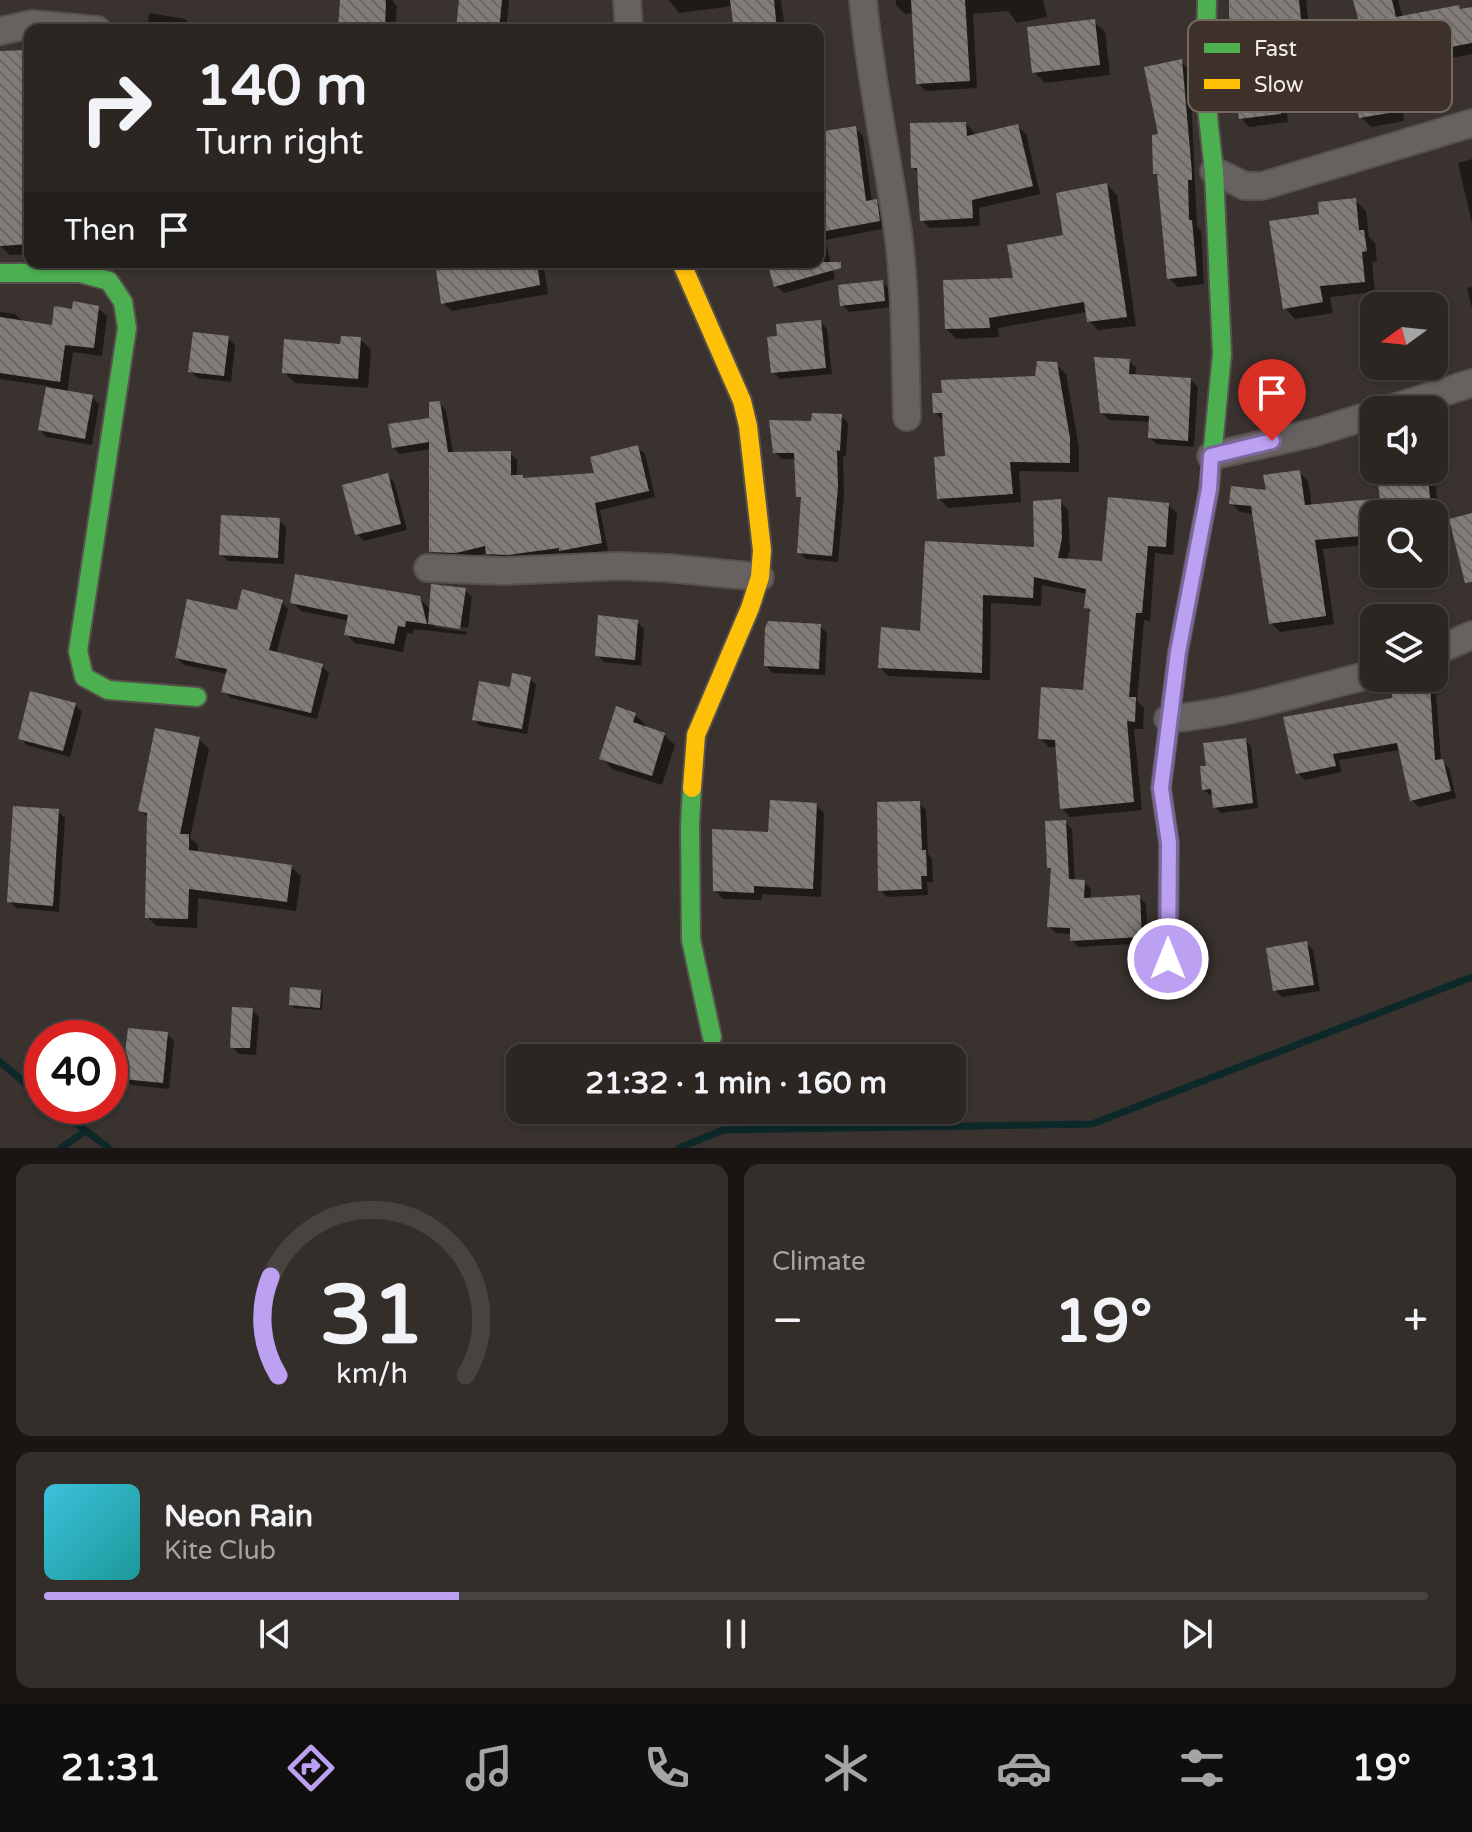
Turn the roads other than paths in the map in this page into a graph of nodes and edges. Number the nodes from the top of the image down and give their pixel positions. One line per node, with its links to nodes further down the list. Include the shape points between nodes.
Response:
1 (627, 0): 5 (street)
2 (863, 0): 15 (street, via 898,234)
3 (1207, 0): 4 (street)
4 (1207, 20)
5 (628, 24)
6 (24, 26): 7 (street)
7 (0, 31)
8 (1208, 112): 10 (street)
9 (1472, 123): 10 (street, via 1262,186 1245,186)
10 (1214, 171): 17 (street, via 1222,354)
11 (684, 268): 19 (street, via 742,401 762,550)
12 (0, 273): 23 (street, via 80,273 109,281 123,302 127,328 78,651 84,677 108,690)
13 (1472, 383): 14 (street)
14 (1431, 396)
15 (907, 417)
16 (1360, 418): 17 (street)
17 (1211, 456): 24 (street)
18 (428, 568): 19 (street, via 631,566)
19 (760, 577): 26 (street, via 696,735 691,940)
20 (1472, 635): 21 (street)
21 (1448, 646)
22 (1360, 678): 24 (street, via 1266,703)
23 (197, 697)
24 (1168, 719): 25 (street, via 1161,788 1169,843)
25 (1168, 988)
26 (712, 1037)

